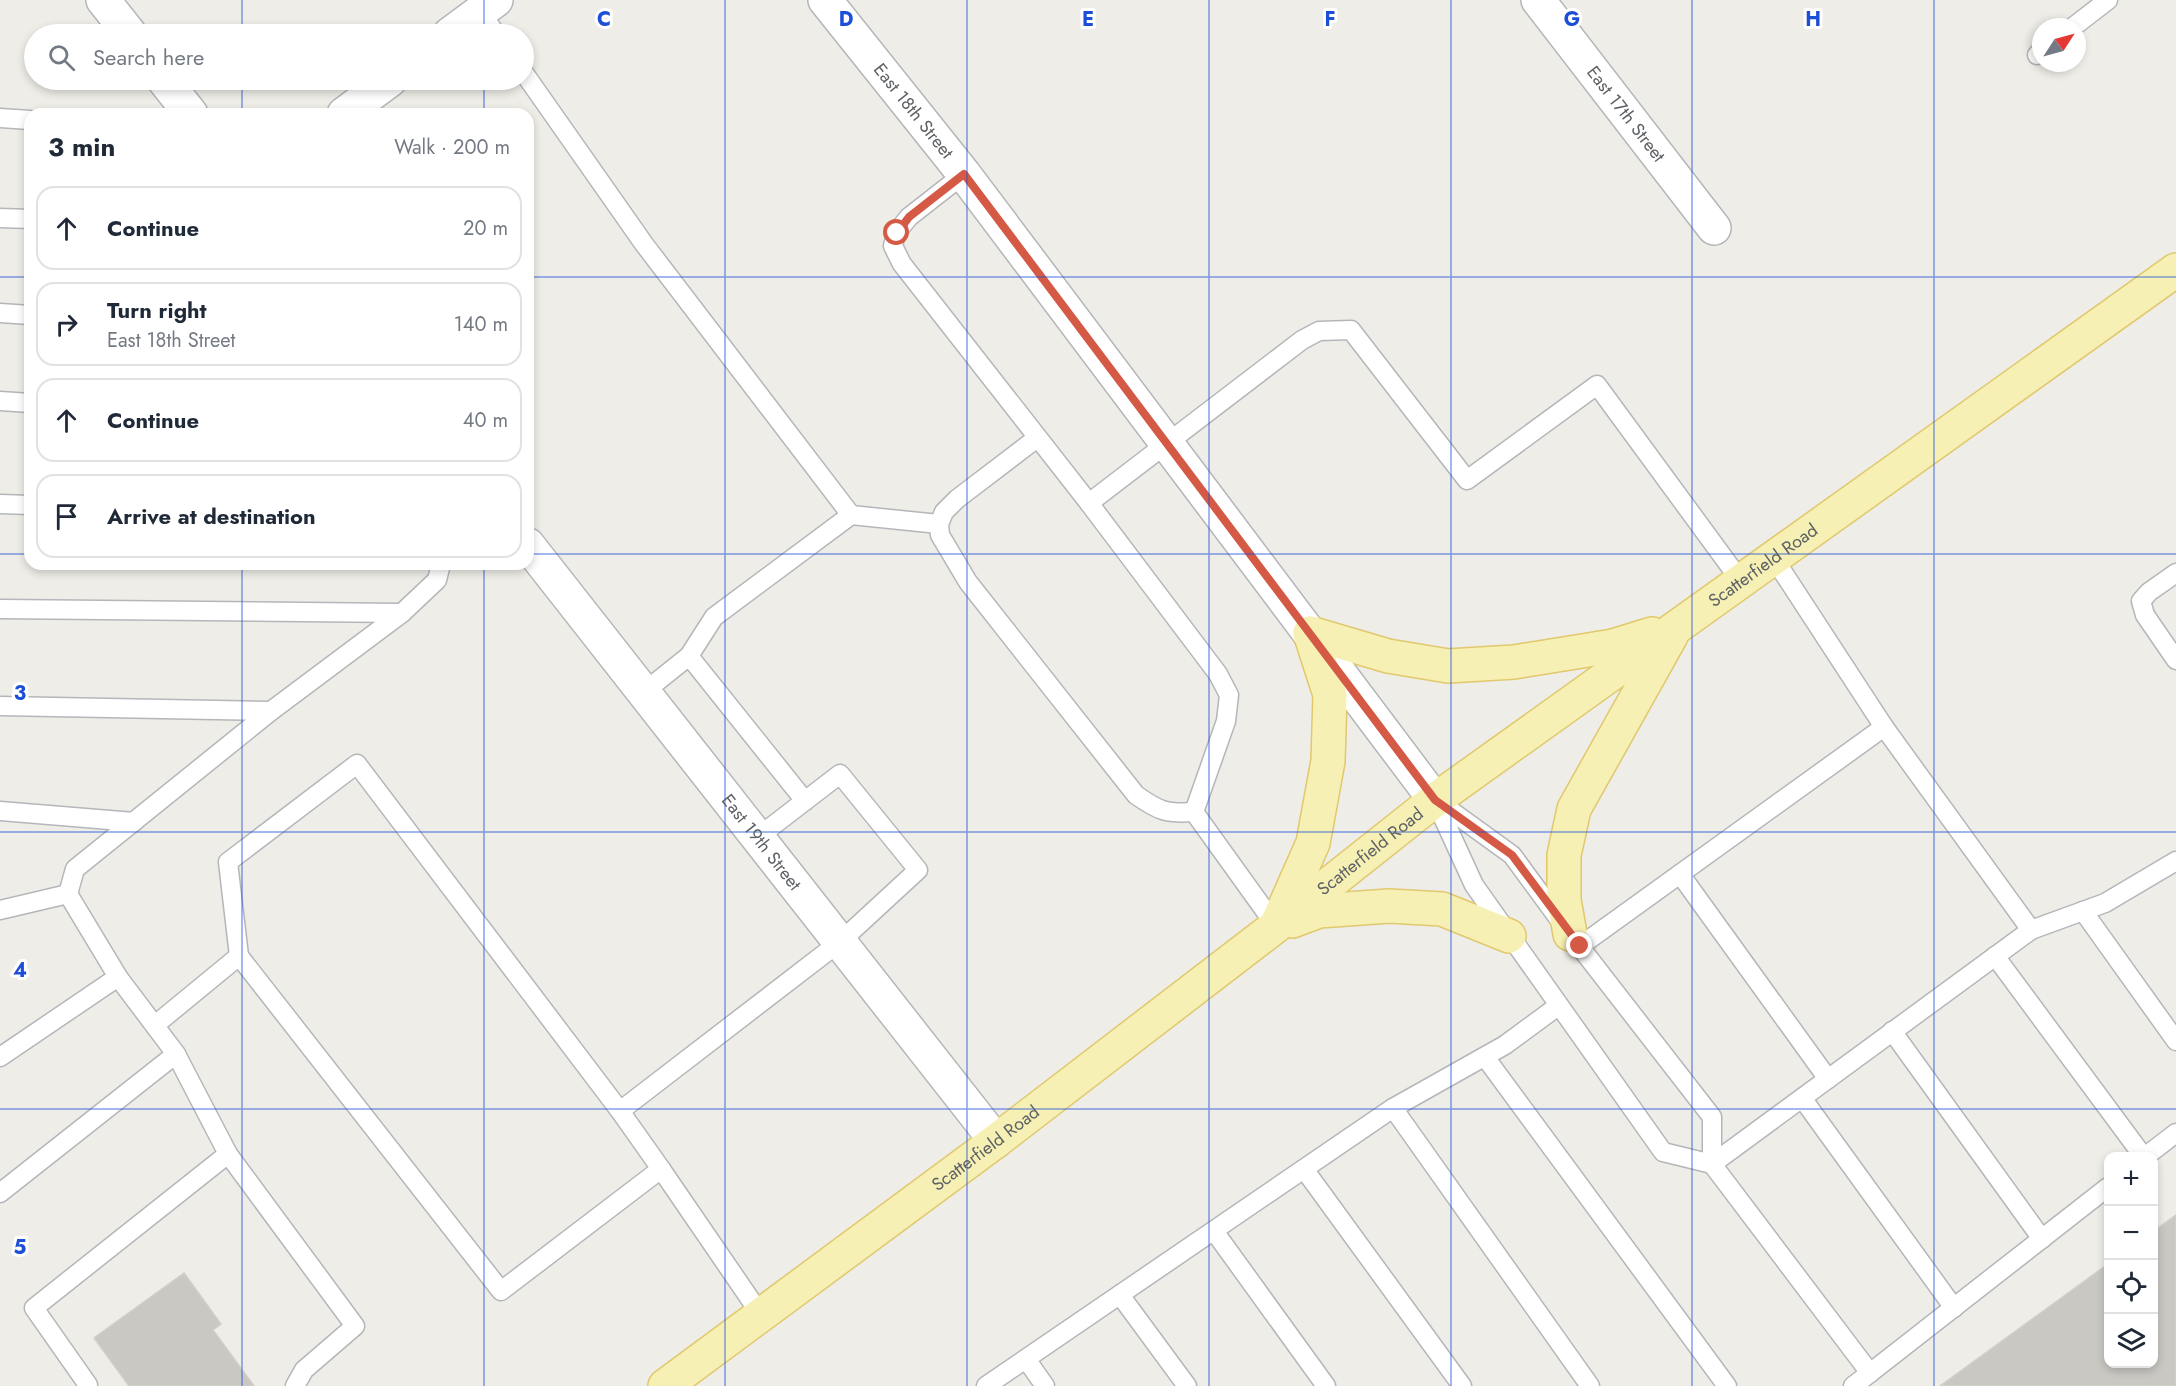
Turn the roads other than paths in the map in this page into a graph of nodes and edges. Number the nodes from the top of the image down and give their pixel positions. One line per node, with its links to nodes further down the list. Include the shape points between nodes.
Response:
1 (103, 0): 7 (street)
2 (825, 0): 16 (street, East 18th Street)
3 (1538, 0): 19 (street, East 17th Street)
4 (2108, 0): 6 (lane)
5 (486, 12): 8 (street)
6 (2085, 18)
7 (122, 24)
8 (466, 24)
9 (534, 87): 30 (lane, via 644,244)
10 (172, 90): 12 (street)
11 (376, 90): 13 (street)
12 (186, 108)
13 (352, 108)
14 (0, 118): 15 (lane)
15 (24, 120)
16 (964, 174): 25 (lane, via 909,217 893,246 902,264); 26 (street, East 18th Street)
17 (0, 218): 18 (lane)
18 (24, 219)
19 (1714, 228)
20 (2176, 270): 33 (main road, Scatterfield Road)
21 (0, 313): 22 (lane)
22 (24, 315)
23 (0, 401): 24 (lane)
24 (24, 402)
25 (1037, 438): 27 (lane); 31 (lane, via 957,499)
26 (1165, 443): 27 (lane); 36 (lane, via 1302,339 1319,332 1352,330 1467,480 1597,385); 40 (street, East 18th Street)
27 (1089, 503): 50 (lane, via 1218,674 1229,695 1226,721)
28 (0, 504): 29 (lane)
29 (24, 505)
30 (851, 514): 31 (lane); 41 (lane, via 714,617)
31 (939, 524): 50 (lane, via 940,535 968,582 1136,795 1158,810)
32 (534, 553): 43 (street, East 19th Street)
33 (1773, 557): 36 (main road, Scatterfield Road); 46 (lane)
34 (440, 570): 38 (lane, via 437,580)
35 (2176, 573): 42 (lane, via 2141,601 2145,615)
36 (1740, 580): 39 (main road, Scatterfield Road)
37 (0, 609): 38 (lane)
38 (402, 613): 45 (lane)
39 (1676, 627): 40 (main road, via 1613,646 1514,662 1448,666 1388,656); 47 (main road, Scatterfield Road); 61 (main road, via 1574,809 1564,855 1564,900)
40 (1310, 633): 47 (street, East 18th Street); 58 (main road, via 1330,695 1328,761 1312,843)
41 (689, 656): 43 (lane); 48 (lane)
42 (2176, 660)
43 (644, 692): 52 (street, East 19th Street)
44 (0, 706): 45 (lane)
45 (271, 711): 51 (lane)
46 (1884, 728): 54 (lane); 59 (lane)
47 (1435, 800): 58 (main road, Scatterfield Road); 60 (lane, via 1473,885); 61 (lane, via 1512,855)
48 (805, 801): 52 (lane); 62 (lane, via 840,774 918,870)
49 (0, 811): 51 (lane)
50 (1194, 812): 58 (lane)
51 (134, 822): 55 (lane, via 75,869)
52 (758, 837): 62 (street, East 19th Street)
53 (2176, 861): 57 (lane, via 2104,903)
54 (1680, 874): 61 (lane); 73 (lane)
55 (68, 894): 56 (lane); 65 (lane)
56 (0, 910)
57 (2083, 910): 59 (lane); 69 (lane)
58 (1276, 926): 60 (main road, via 1319,911 1389,906 1442,909); 78 (main road, Scatterfield Road)
59 (2031, 930): 64 (lane)
60 (1509, 936): 66 (lane)
61 (1575, 940): 82 (lane, via 1712,1117)
62 (841, 941): 76 (lane); 78 (street, East 19th Street)
63 (239, 956): 67 (lane); 76 (lane, via 228,862 357,764); 83 (lane, via 501,1291)
64 (1995, 956): 68 (lane); 79 (lane)
65 (118, 976): 67 (lane); 71 (lane)
66 (1558, 1006): 72 (lane); 82 (lane, via 1663,1152)
67 (154, 1025): 70 (lane)
68 (1892, 1031): 73 (lane); 88 (lane)
69 (2176, 1041)
70 (176, 1054): 81 (lane); 86 (lane)
71 (0, 1057)
72 (1485, 1057): 75 (lane); 103 (lane)
73 (1828, 1079): 74 (lane)
74 (1802, 1098): 82 (lane); 90 (lane)
75 (1393, 1108): 84 (lane); 102 (lane)
76 (620, 1111): 83 (lane)
77 (2176, 1133): 80 (lane)
78 (996, 1141): 91 (main road, Scatterfield Road)
79 (2142, 1152)
80 (2150, 1152)
81 (228, 1154): 94 (lane, via 34,1308); 95 (lane, via 355,1326 304,1370)
82 (1712, 1164): 93 (lane)
83 (661, 1169): 91 (lane)
84 (1304, 1169): 87 (lane); 101 (lane)
85 (2104, 1191): 88 (lane)
86 (0, 1193)
87 (1214, 1231): 89 (lane); 100 (lane)
88 (2043, 1239): 90 (lane)
89 (1120, 1295): 92 (lane); 99 (lane)
90 (1954, 1308): 93 (lane)
91 (761, 1315): 96 (main road, Scatterfield Road)
92 (1026, 1359): 97 (lane); 98 (lane)
93 (1870, 1373): 104 (lane)
94 (87, 1386)
95 (295, 1386)
96 (665, 1386)
97 (986, 1386)
98 (1045, 1386)
99 (1187, 1386)
100 (1326, 1386)
101 (1462, 1386)
102 (1590, 1386)
103 (1727, 1386)
104 (1853, 1386)

